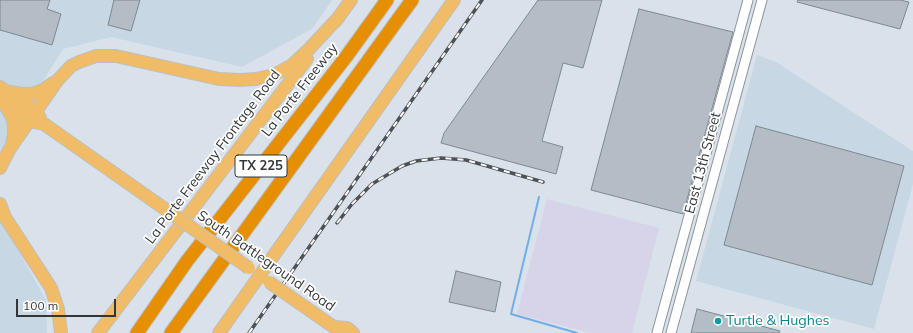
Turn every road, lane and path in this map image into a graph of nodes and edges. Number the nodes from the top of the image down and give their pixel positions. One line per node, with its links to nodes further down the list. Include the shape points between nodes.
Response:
1 (351, 0): 7 (main road, La Porte Freeway Frontage Road)
2 (387, 0): 22 (highway, La Porte Freeway / TX 225, via 346,57 187,261)
3 (412, 0): 23 (highway, TX 225)
4 (454, 0): 18 (main road)
5 (748, 0): 9 (street, East 13th Street)
6 (762, 0): 10 (street, East 13th Street)
7 (339, 17): 8 (main road, via 300,58 283,71 265,78 219,79 126,57 104,55 79,62); 21 (main road, La Porte Freeway Frontage Road)
8 (57, 81): 11 (main road, via 32,94); 12 (main road)
9 (724, 87): 10 (street); 16 (street, East 13th Street)
10 (737, 91): 17 (street, East 13th Street)
11 (3, 95): 12 (main road); 13 (main road, via 14,125)
12 (33, 116): 13 (main road); 18 (main road, South Battleground Road, bridge)
13 (11, 146): 14 (main road)
14 (0, 168)
15 (0, 204): 20 (main road, via 51,288 58,309)
16 (675, 268): 17 (street); 26 (street, East 13th Street)
17 (688, 272): 27 (street, East 13th Street)
18 (264, 278): 19 (main road, South Battleground Road, bridge); 24 (main road)
19 (333, 328): 25 (main road, South Battleground Road, via 347,328)
20 (61, 333)
21 (98, 333)
22 (137, 333)
23 (171, 333)
24 (218, 333)
25 (353, 333)
26 (658, 333)
27 (671, 333)

